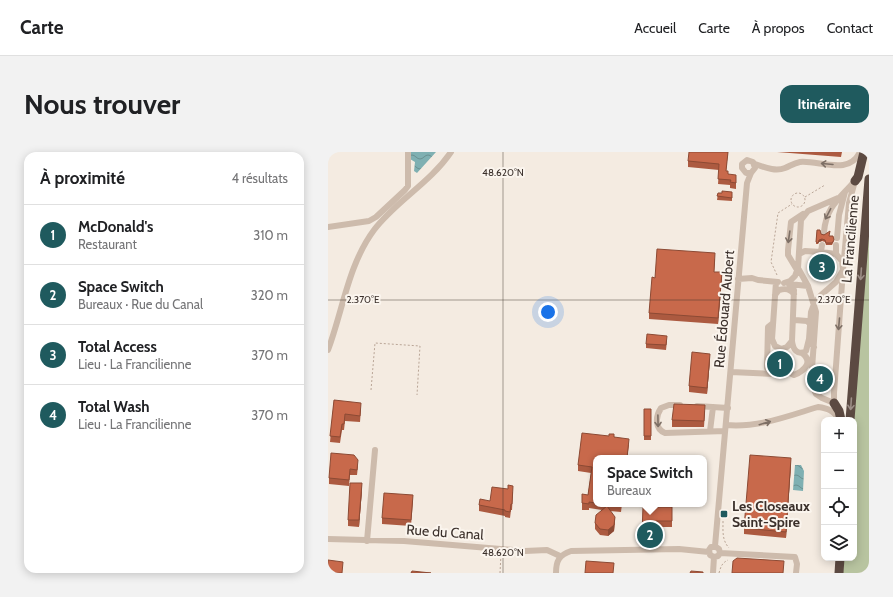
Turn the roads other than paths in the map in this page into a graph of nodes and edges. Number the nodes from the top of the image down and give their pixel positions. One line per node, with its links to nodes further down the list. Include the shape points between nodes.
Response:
1 (408, 152): 12 (street, via 408,186 388,207 369,221)
2 (451, 152): 33 (street, via 437,170 381,222 366,242 354,266)
3 (860, 152): 5 (street, one-way to 5, via 853,162 841,165 800,162 778,169 768,169)
4 (864, 152): 8 (highway)
5 (752, 162): 6 (street, via 754,170); 6 (street, via 742,164)
6 (747, 173): 20 (street, Rue Édouard Aubert)
7 (869, 179): 47 (highway, La Francilienne, one-way to 47)
8 (855, 181): 9 (street); 19 (street, via 849,203)
9 (845, 192): 10 (street); 17 (street, via 839,215)
10 (838, 198): 11 (street); 13 (street, one-way to 13, via 824,222)
11 (808, 211): 16 (street, via 801,220); 18 (street, one-way to 18, via 791,222 788,255)
12 (328, 227)
13 (824, 232)
14 (822, 245): 15 (street)
15 (822, 252): 16 (street, via 805,251); 17 (street)
16 (799, 254): 18 (street)
17 (836, 254): 19 (street, via 842,261)
18 (797, 269): 21 (street, via 795,276); 22 (street)
19 (843, 270): 25 (street, via 836,282); 40 (street, one-way to 40)
20 (738, 279): 21 (street, via 752,278); 37 (street, Rue Édouard Aubert)
21 (783, 283): 22 (street); 23 (street, via 794,290); 24 (street)
22 (808, 286): 25 (street)
23 (794, 294): 24 (street, via 787,288 779,290); 26 (street)
24 (775, 295): 29 (street)
25 (814, 304): 27 (street); 32 (street)
26 (793, 314): 27 (street); 28 (street)
27 (810, 321): 28 (street); 30 (street)
28 (793, 322): 31 (street)
29 (773, 323): 31 (street, via 772,339 776,346 781,349 788,347); 36 (street, via 768,327 767,368 794,375)
30 (808, 339): 32 (street); 34 (street, via 806,351)
31 (792, 341): 34 (street, via 793,349)
32 (814, 347): 35 (street)
33 (328, 350)
34 (802, 353): 35 (street)
35 (810, 366): 36 (street); 39 (street)
36 (802, 371): 39 (street)
37 (731, 372): 38 (street); 44 (street, Rue Édouard Aubert)
38 (775, 374)
39 (811, 377): 40 (street, via 816,394)
40 (834, 403): 46 (highway)
41 (684, 406): 48 (street, one-way to 48, via 669,405 661,408 657,420 659,430 665,433)
42 (691, 406): 43 (street)
43 (713, 407): 44 (street); 48 (street)
44 (728, 408): 49 (street, Rue Édouard Aubert)
45 (837, 417): 49 (street, one-way to 45, via 758,425 818,407 832,411)
46 (840, 417)
47 (850, 417)
48 (710, 431): 49 (street)
49 (725, 431): 53 (street, Rue Édouard Aubert)
50 (374, 450): 52 (street)
51 (328, 539): 52 (street, Rue du Canal)
52 (367, 541): 56 (street, Rue du Canal, via 525,551 547,550)
53 (715, 546): 54 (street, via 710,548); 55 (street, via 719,548)
54 (709, 552): 56 (street, Rue du Canal, via 679,549 588,550 571,551); 57 (street)
55 (720, 553): 57 (street); 61 (street, via 794,557 798,564)
56 (562, 555): 59 (street, via 557,563)
57 (714, 557): 60 (street)
58 (840, 561): 62 (highway)
59 (556, 573)
60 (713, 573)
61 (796, 573)
62 (839, 573)

